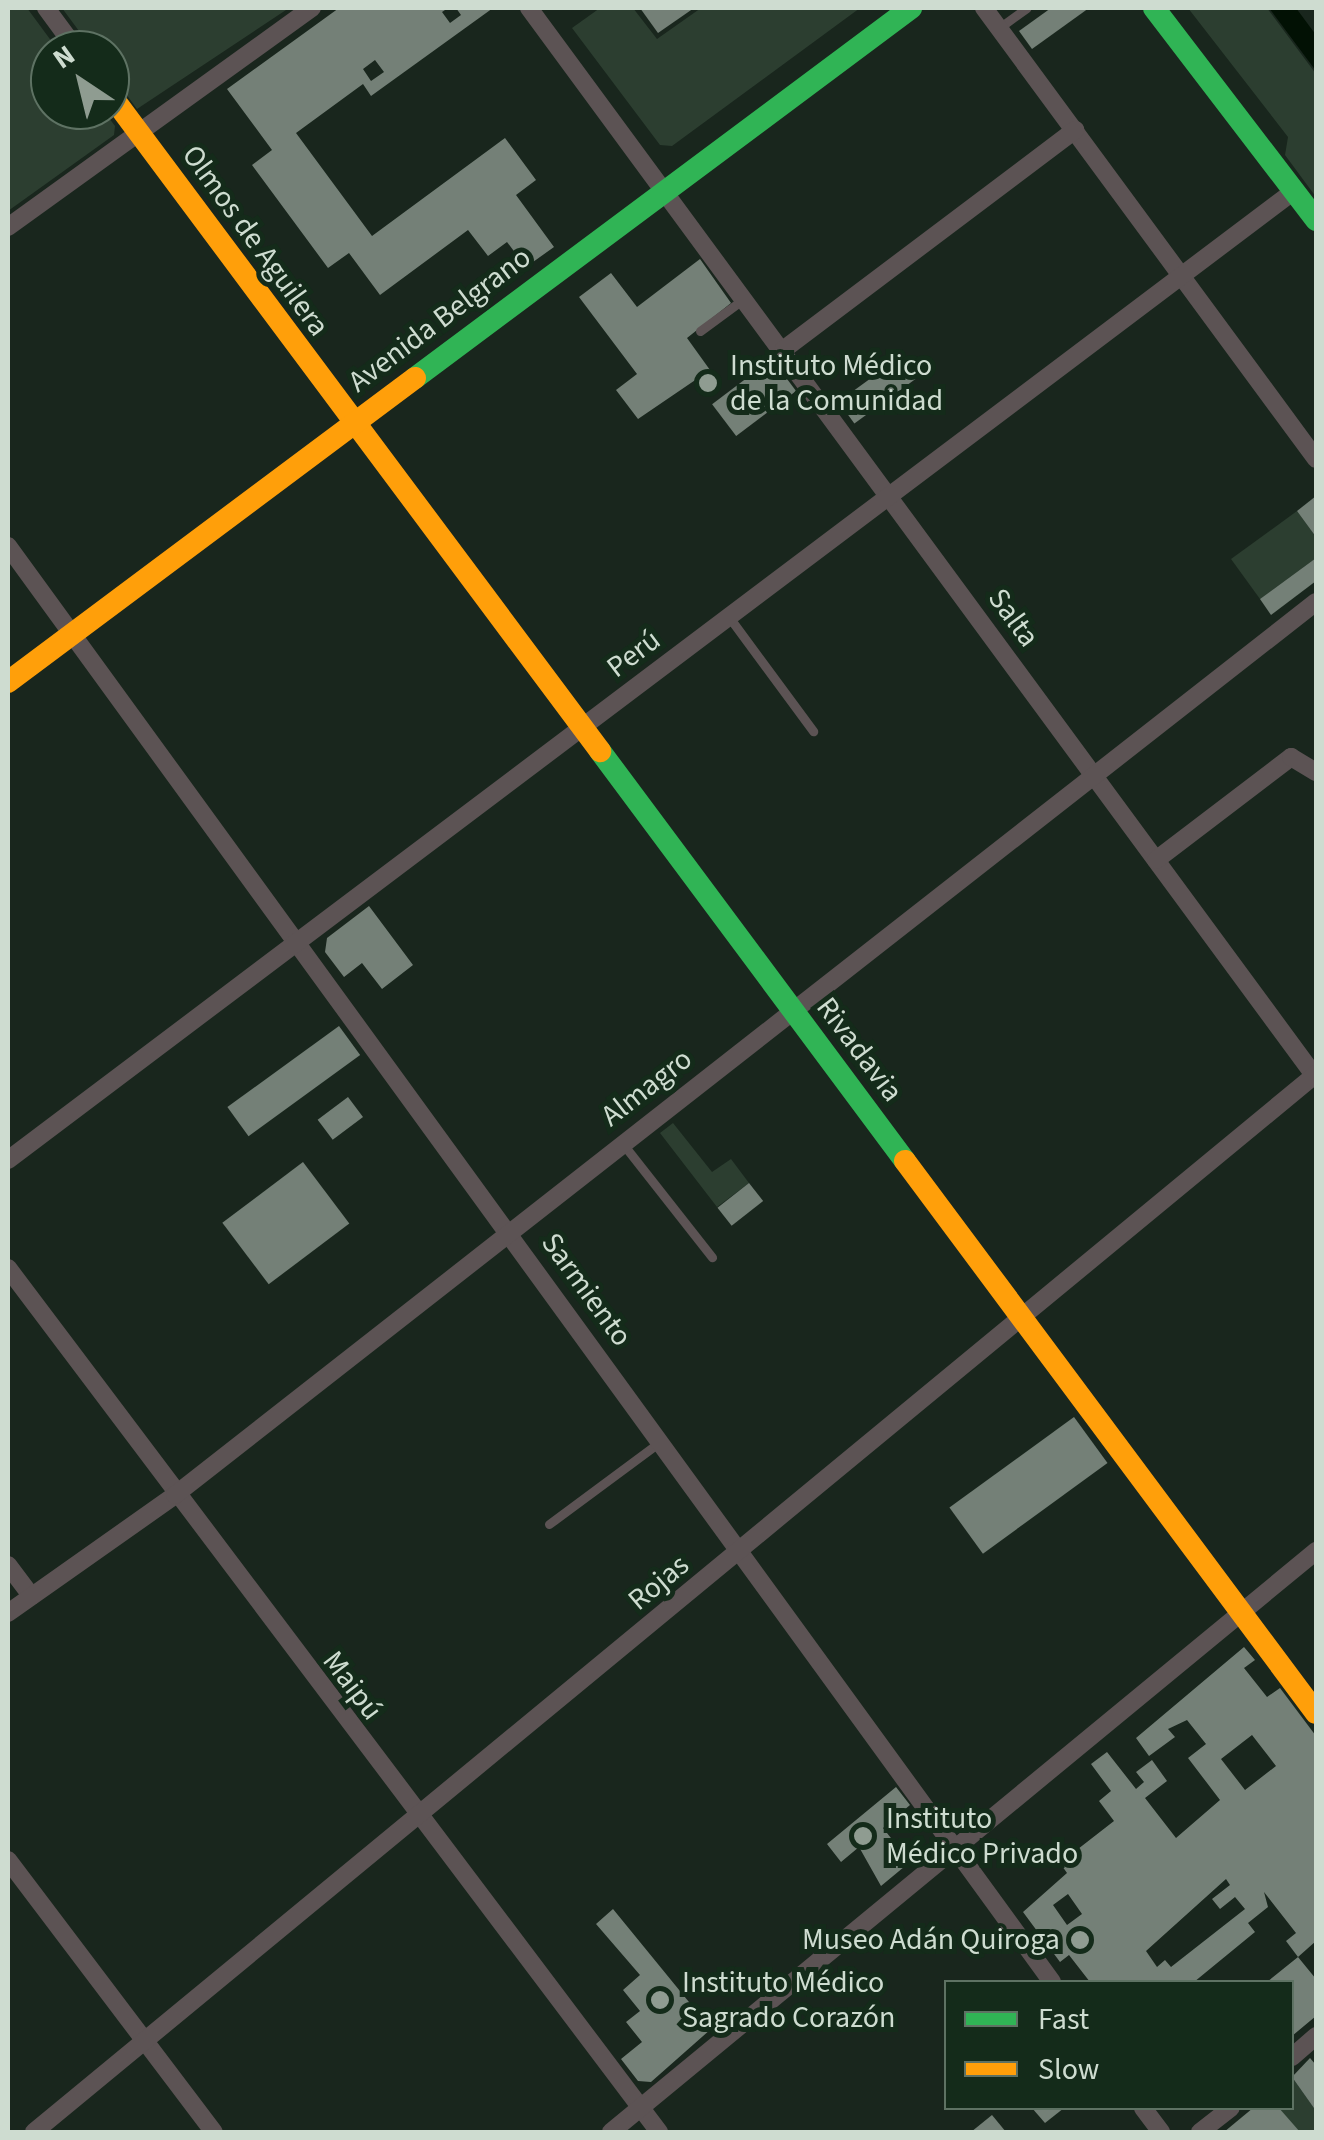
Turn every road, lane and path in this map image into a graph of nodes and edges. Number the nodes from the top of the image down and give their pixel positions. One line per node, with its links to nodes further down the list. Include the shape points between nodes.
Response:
1 (46, 8): 9 (street)
2 (312, 8): 12 (street)
3 (529, 8): 13 (street, Salta)
4 (910, 8): 13 (street, Avenida Belgrano)
5 (984, 8): 8 (street)
6 (1027, 8): 8 (lane)
7 (1154, 8): 14 (street)
8 (1000, 28): 11 (street)
9 (62, 30)
10 (130, 122): 12 (street, Olmos de Aguilera)
11 (1075, 130): 17 (street); 20 (street)
12 (138, 133): 16 (street); 21 (street, Olmos de Aguilera)
13 (666, 189): 18 (street, Salta); 21 (street, Avenida Belgrano)
14 (1294, 190): 15 (street); 17 (street, Perú)
15 (1316, 220)
16 (8, 226)
17 (1182, 278): 22 (street); 23 (street, Perú)
18 (745, 298): 19 (lane); 20 (street, Salta)
19 (700, 331)
20 (783, 350): 23 (street, Salta)
21 (352, 423): 27 (street, Avenida Belgrano); 29 (street, Rivadavia)
22 (1316, 459)
23 (890, 497): 26 (street, Perú); 32 (street, Salta)
24 (8, 546): 27 (street, Sarmiento)
25 (1316, 602): 32 (street, Almagro)
26 (730, 617): 29 (street, Perú); 30 (lane)
27 (72, 634): 28 (street, Avenida Belgrano); 34 (street, Sarmiento)
28 (8, 682)
29 (582, 728): 34 (street, Perú); 35 (street, Rivadavia)
30 (814, 731)
31 (1316, 772): 33 (street, via 1291,757)
32 (1093, 774): 33 (street, Salta); 35 (street, Almagro)
33 (1156, 860): 36 (street, Salta)
34 (297, 943): 38 (street, Perú); 39 (street, Sarmiento)
35 (792, 1011): 37 (street, Almagro); 42 (street, Rivadavia)
36 (1316, 1076): 42 (street, Rojas)
37 (622, 1142): 39 (street, Almagro); 40 (lane)
38 (8, 1160)
39 (509, 1232): 43 (street, Sarmiento); 44 (street, Almagro)
40 (712, 1257)
41 (8, 1268): 44 (street, Maipú)
42 (1019, 1315): 46 (street, Rojas); 50 (street, Rivadavia)
43 (662, 1440): 45 (lane); 46 (street, Sarmiento)
44 (176, 1495): 49 (street, Almagro); 53 (street, Maipú)
45 (549, 1524)
46 (742, 1550): 53 (street, Rojas); 54 (street, Sarmiento)
47 (1316, 1551): 50 (street)
48 (8, 1564): 49 (street)
49 (31, 1596): 51 (street, Almagro)
50 (1241, 1610): 52 (street, Rivadavia); 54 (street)
51 (8, 1612)
52 (1316, 1713)
53 (416, 1820): 58 (street, Rojas); 60 (street, Maipú)
54 (955, 1844): 56 (street, Sarmiento); 60 (street)
55 (8, 1860): 58 (street)
56 (1051, 1980)
57 (1316, 2036): 59 (street)
58 (145, 2041): 63 (street, Rojas); 64 (street)
59 (1294, 2055)
60 (640, 2109): 65 (street); 66 (street, Maipú)
61 (1145, 2110): 67 (street)
62 (1228, 2110): 68 (street)
63 (34, 2132)
64 (214, 2132)
65 (612, 2132)
66 (659, 2132)
67 (1162, 2132)
68 (1200, 2132)

